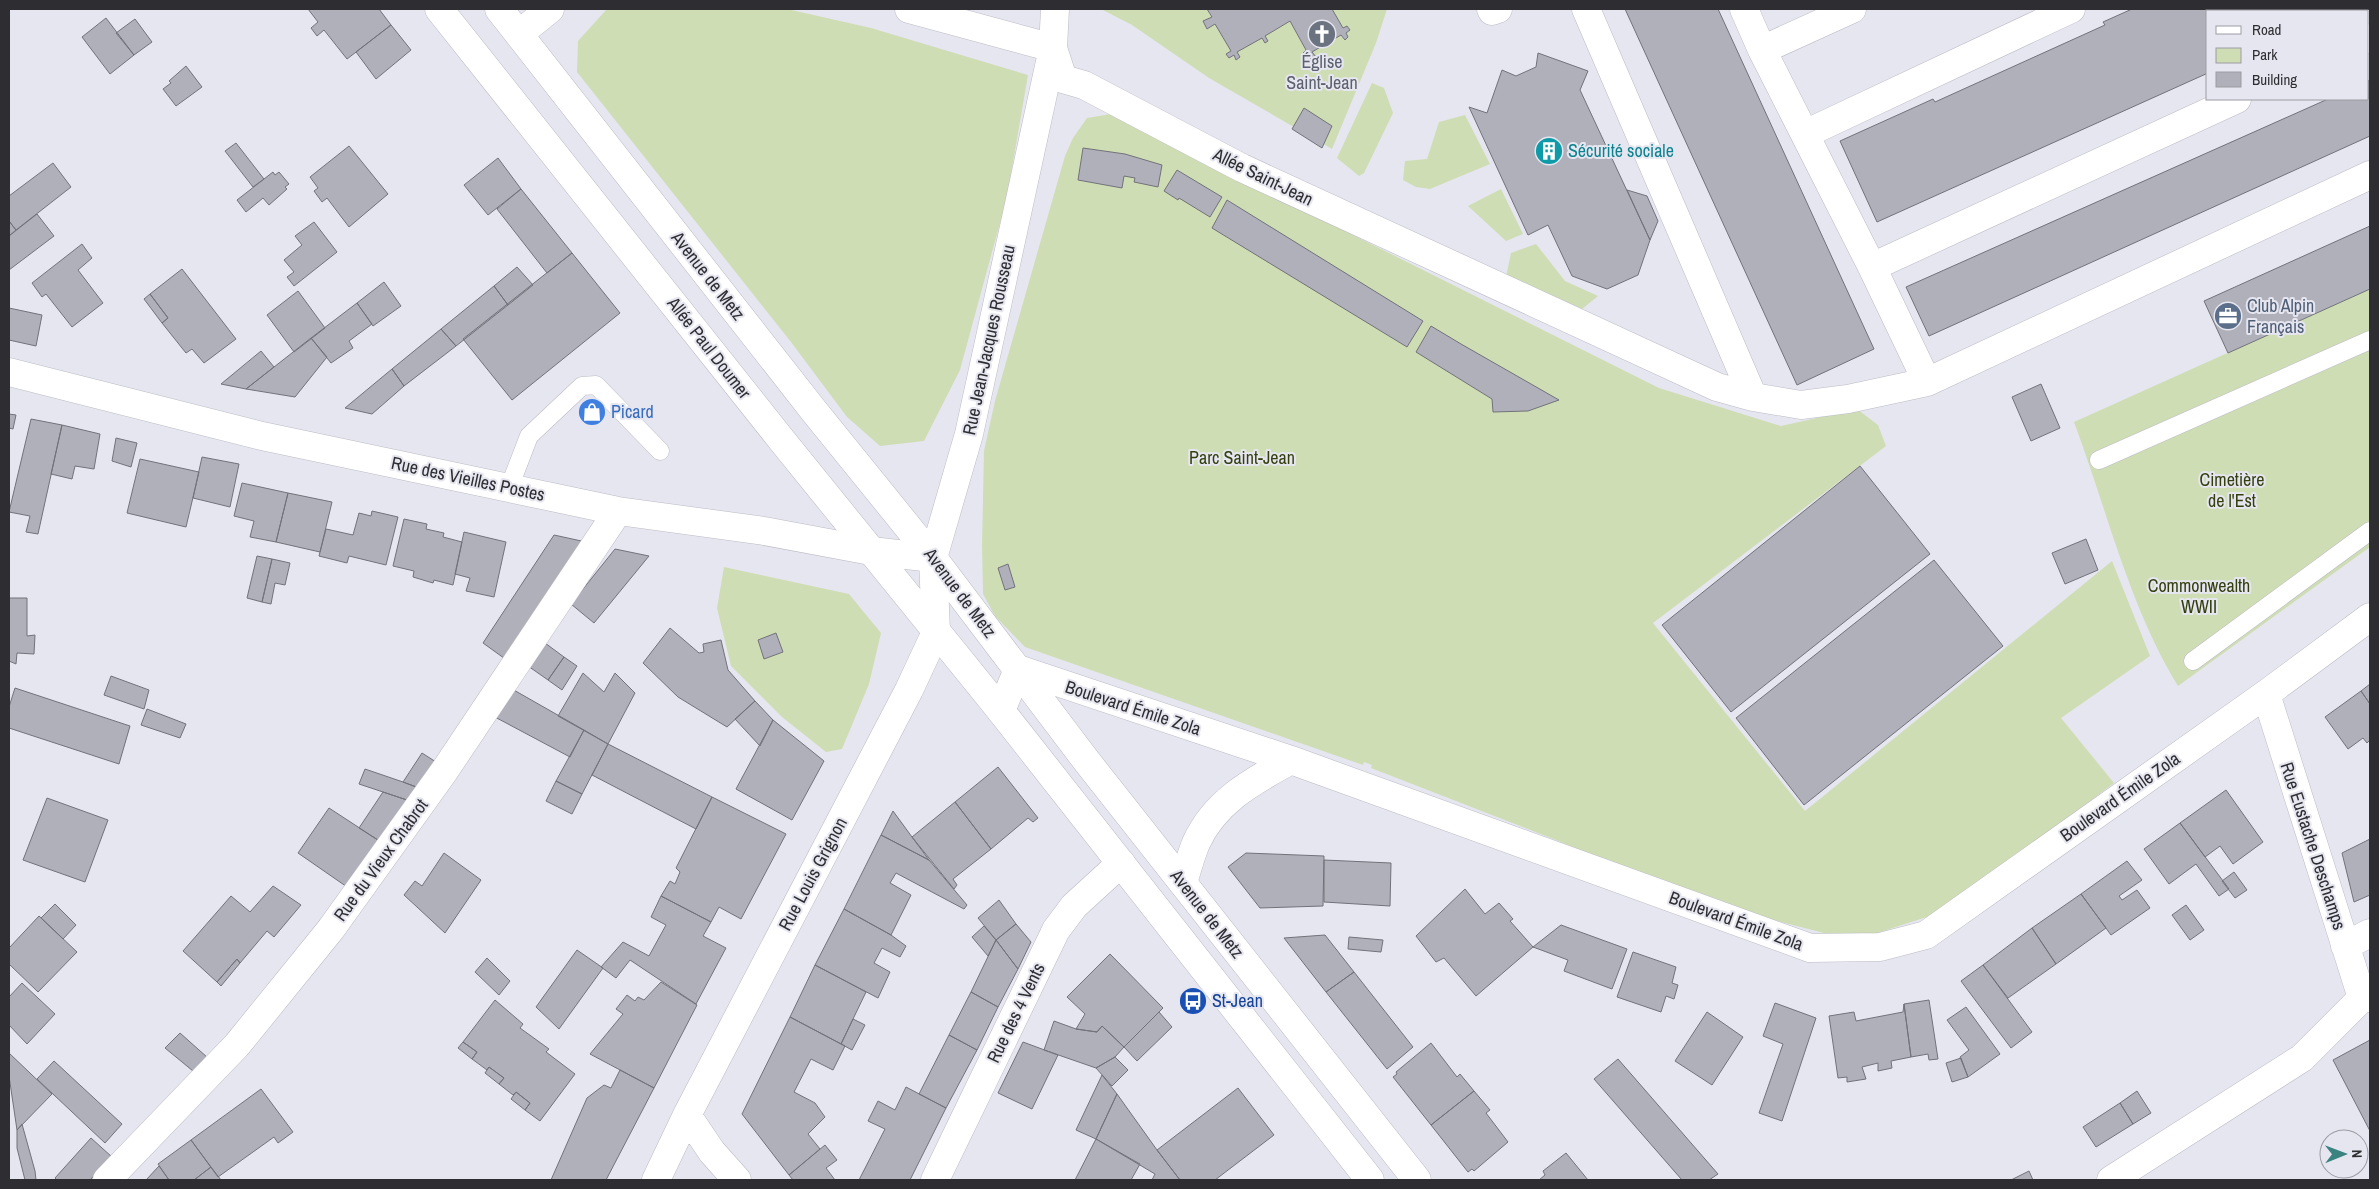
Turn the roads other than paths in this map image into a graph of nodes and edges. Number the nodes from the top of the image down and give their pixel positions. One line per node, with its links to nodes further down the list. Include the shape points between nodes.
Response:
1 (439, 9): 28 (street, Allée Paul Doumer)
2 (499, 9): 12 (street, Avenue de Metz)
3 (550, 9): 12 (street)
4 (909, 9): 13 (street)
5 (1055, 9): 13 (street, Rue Jean-Jacques Rousseau)
6 (1491, 9): 7 (street, via 1492,12)
7 (1498, 9)
8 (1586, 9): 22 (street)
9 (1744, 9): 14 (street)
10 (1852, 9): 14 (street)
11 (2071, 9): 16 (street)
12 (519, 34): 29 (street, Avenue de Metz)
13 (1052, 48): 22 (street, Allée Saint-Jean, via 1064,79 1084,85 1242,168 1717,387); 29 (street, Rue Jean-Jacques Rousseau, via 969,434)
14 (1762, 50): 16 (street)
15 (2235, 100): 18 (street)
16 (1805, 134): 18 (street)
17 (2370, 175): 21 (street, Allée Saint-Jean)
18 (1872, 267): 21 (street)
19 (2370, 340): 24 (lane)
20 (9, 372): 25 (street, Rue des Vieilles Postes, via 262,436)
21 (1927, 382): 22 (street, Allée Saint-Jean, via 1848,399 1801,405)
22 (1753, 396)
23 (660, 451): 25 (lane, via 596,385 582,386 529,436)
24 (2100, 460)
25 (509, 488): 26 (street, Rue des Vieilles Postes)
26 (618, 510): 28 (street, Rue des Vieilles Postes, via 764,531); 44 (street, Rue du Vieux Chabrot, via 445,770 331,929 237,1045)
27 (2370, 531): 32 (lane)
28 (871, 551): 29 (street, Rue des Vieilles Postes); 31 (street, Allée Paul Doumer)
29 (933, 558): 31 (street, Rue Jean-Jacques Rousseau); 33 (street, Avenue de Metz)
30 (2370, 617): 35 (street, Boulevard Émile Zola)
31 (936, 632): 34 (street, Allée Paul Doumer); 43 (street, Rue Louis Grignon, via 909,690)
32 (2193, 661)
33 (1018, 669): 36 (street); 37 (street, Boulevard Émile Zola); 39 (street, Avenue de Metz)
34 (980, 686): 36 (street, Avenue de Metz)
35 (2266, 694): 37 (street, Boulevard Émile Zola, via 1926,935 1880,947 1810,948); 41 (street, Rue Eustache Deschamps)
36 (1000, 711): 38 (street, Avenue de Metz)
37 (1291, 760): 39 (street, via 1252,781 1226,801 1209,820 1196,843)
38 (1120, 863): 47 (street, Rue des 4 Vents, via 1074,906 1056,930); 48 (street, Avenue de Metz)
39 (1183, 884): 49 (street, Avenue de Metz)
40 (2370, 933): 41 (street)
41 (2345, 946): 42 (street, Rue Eustache Deschamps)
42 (2366, 998): 50 (street, via 2302,1058)
43 (687, 1115): 45 (street, Rue Louis Grignon); 46 (street, via 712,1152)
44 (107, 1180)
45 (656, 1180)
46 (737, 1180)
47 (935, 1180)
48 (1370, 1180)
49 (1417, 1180)
50 (2112, 1180)

